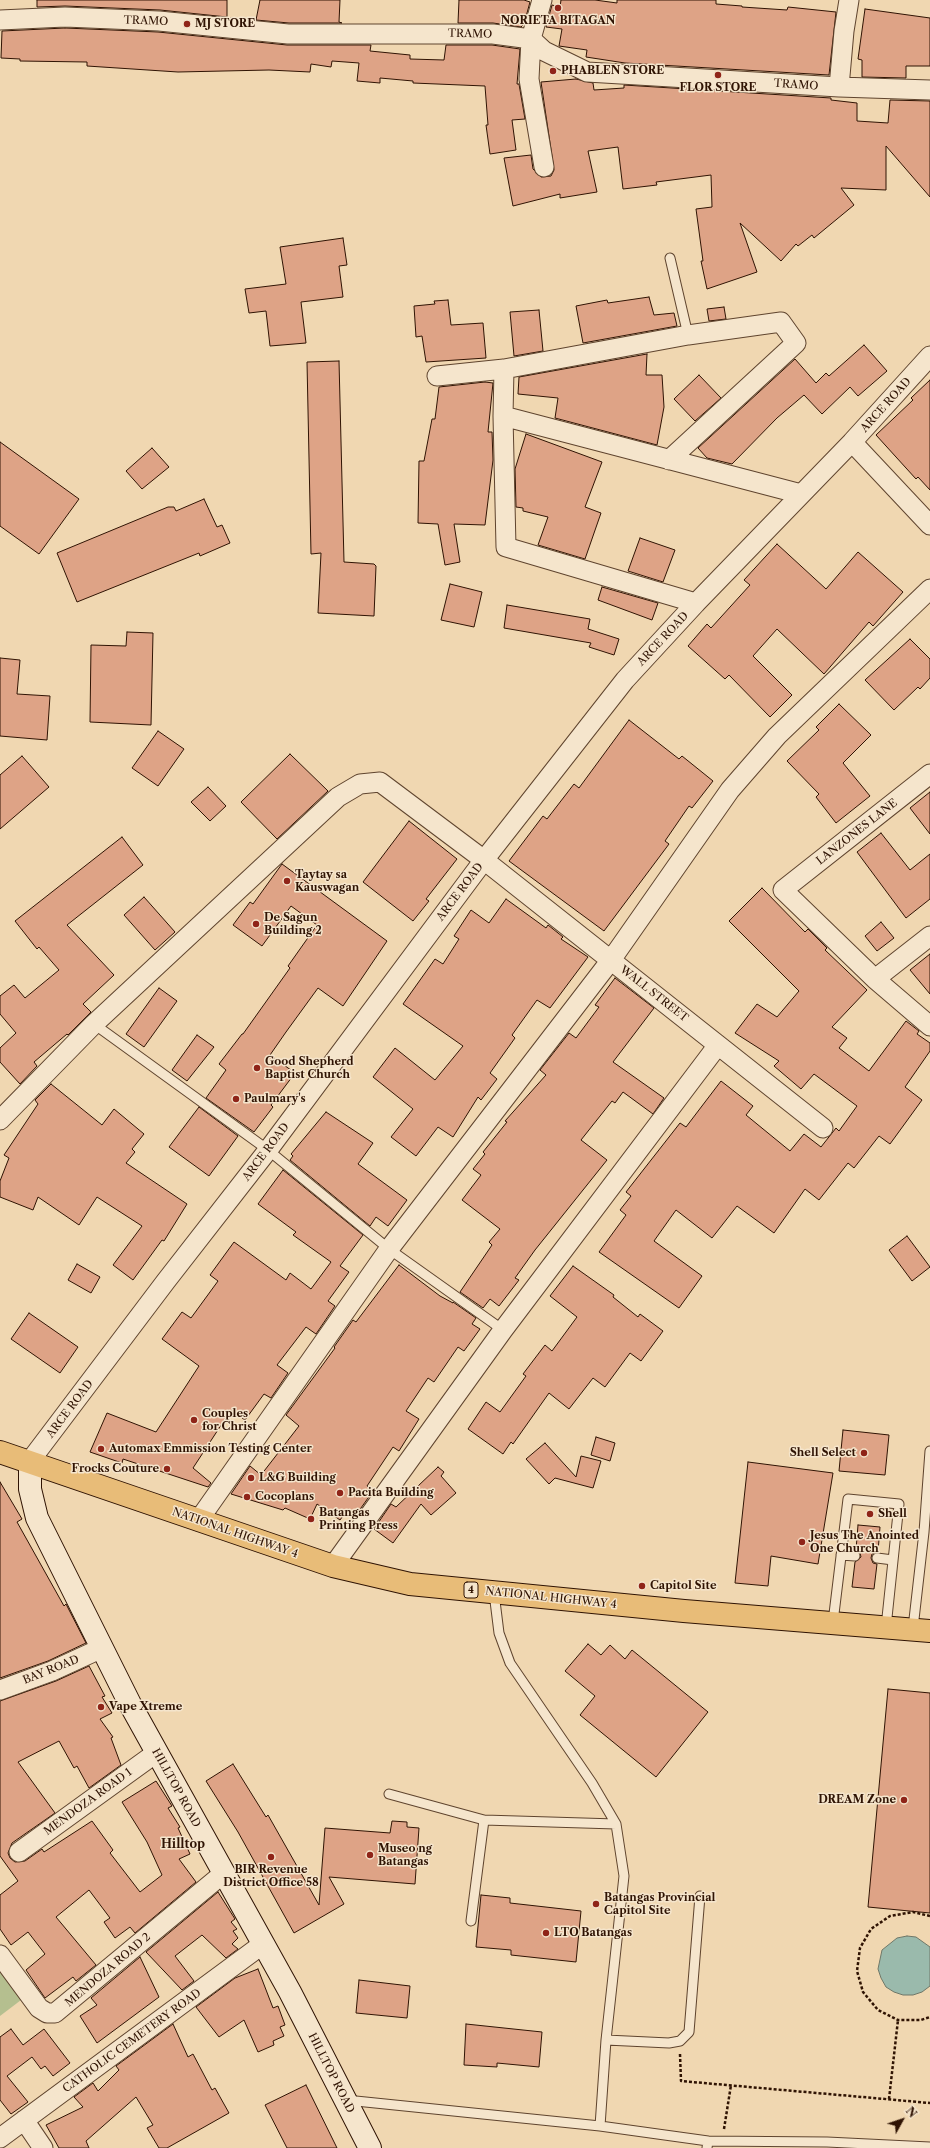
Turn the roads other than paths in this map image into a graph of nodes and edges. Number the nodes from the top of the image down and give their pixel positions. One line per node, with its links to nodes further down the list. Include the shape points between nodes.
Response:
1 (542, 0): 4 (street)
2 (849, 0): 5 (street)
3 (0, 20): 4 (street, TRAMO, via 65,17 178,22 288,34 474,34)
4 (531, 39): 5 (street, TRAMO, via 544,51 587,72); 7 (street, via 529,79)
5 (839, 88): 6 (street, TRAMO)
6 (930, 90)
7 (544, 167)
8 (670, 258): 9 (lane)
9 (688, 335): 11 (street); 15 (street, via 781,322 796,343)
10 (930, 356): 14 (street, ARCE ROAD)
11 (504, 370): 12 (street); 13 (street)
12 (437, 376)
13 (503, 416): 15 (street); 19 (street, via 506,547)
14 (852, 442): 16 (street, ARCE ROAD); 17 (street)
15 (669, 460): 16 (street)
16 (801, 494): 19 (street, ARCE ROAD)
17 (930, 525)
18 (930, 589): 23 (street, via 776,736 730,790)
19 (696, 603): 21 (street, ARCE ROAD, via 625,680)
20 (930, 774): 24 (street, LANZONES LANE, via 783,890)
21 (484, 860): 23 (street, WALL STREET); 25 (street, WALL STREET, via 380,782 360,784 338,796); 30 (street, ARCE ROAD)
22 (930, 936): 24 (street)
23 (611, 960): 27 (street, WALL STREET); 31 (street)
24 (875, 979): 26 (street)
25 (94, 1024): 28 (street, WALL STREET); 30 (lane)
26 (930, 1026)
27 (718, 1045): 29 (street, WALL STREET); 32 (street)
28 (0, 1120)
29 (823, 1128)
30 (268, 1150): 31 (lane); 35 (street, ARCE ROAD)
31 (389, 1249): 32 (lane); 36 (street)
32 (503, 1330): 41 (street)
33 (930, 1450): 45 (lane)
34 (0, 1452): 35 (main road, NATIONAL HIGHWAY 4 / 4)
35 (30, 1461): 36 (main road, NATIONAL HIGHWAY 4 / 4); 46 (street, HILLTOP ROAD, via 30,1489 37,1518)
36 (198, 1521): 41 (main road, NATIONAL HIGHWAY 4 / 4)
37 (841, 1555): 38 (lane); 40 (lane, via 848,1498 899,1504); 43 (lane)
38 (855, 1556)
39 (877, 1558): 40 (lane)
40 (893, 1560): 44 (lane)
41 (333, 1566): 42 (main road, NATIONAL HIGHWAY 4 / 4, via 410,1584)
42 (494, 1593): 43 (main road, NATIONAL HIGHWAY 4 / 4); 51 (lane, via 499,1633 510,1663 592,1783)
43 (833, 1622): 44 (main road, NATIONAL HIGHWAY 4 / 4)
44 (886, 1626): 45 (main road, NATIONAL HIGHWAY 4 / 4)
45 (921, 1630)
46 (102, 1648): 47 (street, BAY ROAD, via 52,1671); 48 (street, HILLTOP ROAD)
47 (0, 1690)
48 (156, 1753): 52 (street, MENDOZA ROAD 1); 53 (street, HILLTOP ROAD)
49 (388, 1794): 50 (lane)
50 (484, 1820): 51 (lane); 55 (lane)
51 (616, 1824): 58 (lane, via 624,1876)
52 (20, 1852)
53 (224, 1872): 56 (street, HILLTOP ROAD); 57 (street, MENDOZA ROAD 2, via 55,2013 46,2013 39,2008)
54 (700, 1896): 58 (lane, via 689,2032 680,2041 669,2044)
55 (471, 1921)
56 (264, 1944): 59 (street, HILLTOP ROAD); 60 (street, CATHOLIC CEMETERY ROAD)
57 (0, 1955)
58 (606, 2040): 61 (lane)
59 (345, 2100): 61 (lane); 66 (street, HILLTOP ROAD)
60 (24, 2120): 62 (street, CATHOLIC CEMETERY ROAD); 65 (street)
61 (600, 2126): 63 (lane)
62 (0, 2138)
63 (707, 2145): 64 (lane, via 722,2141 827,2142)
64 (930, 2147)
65 (43, 2148)
66 (370, 2148)

